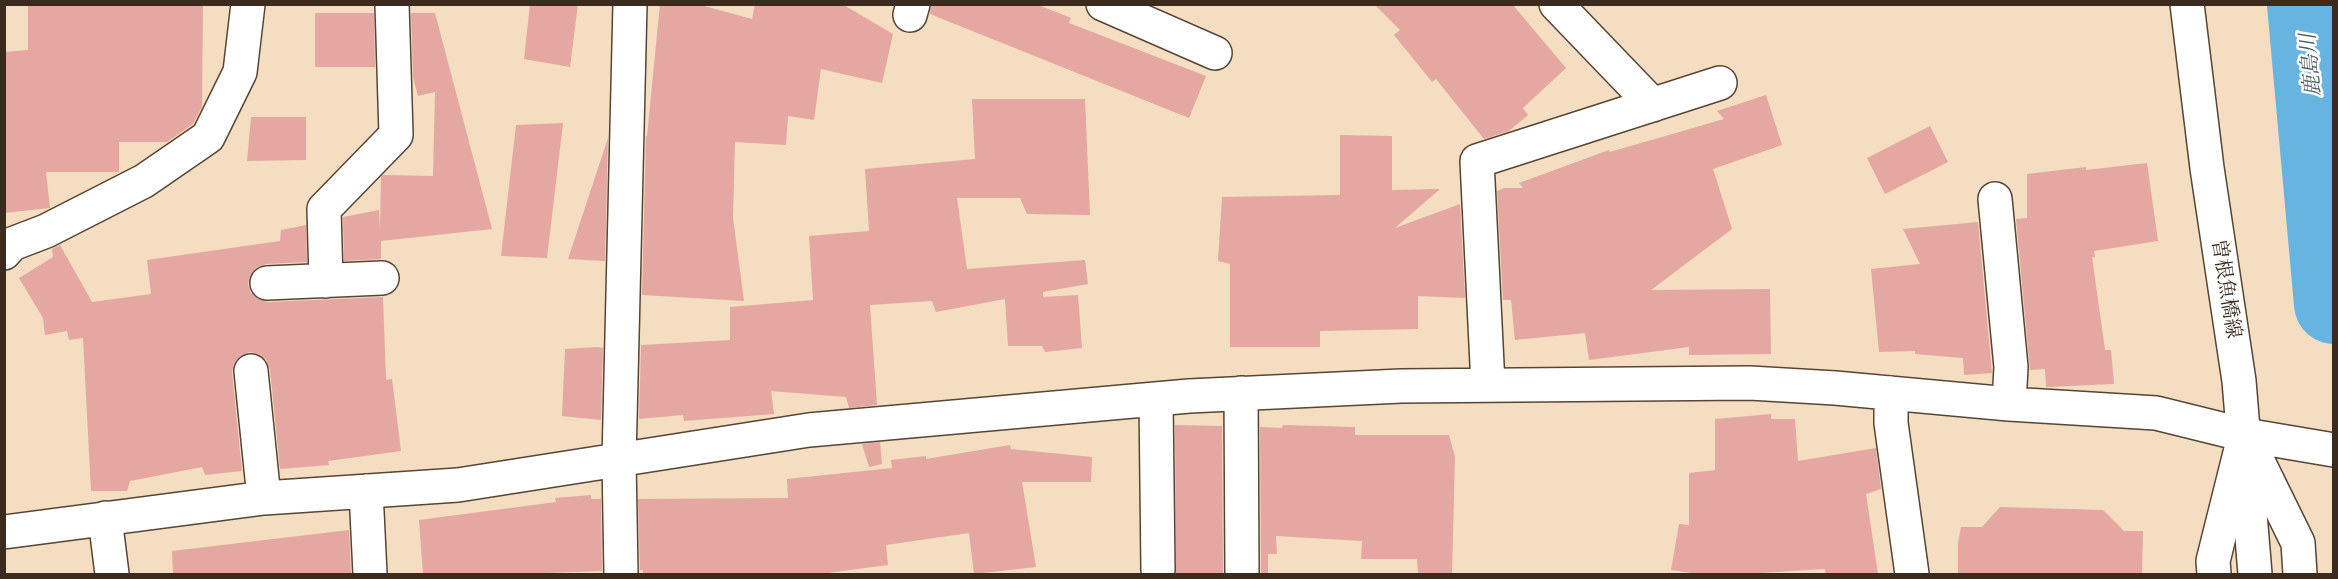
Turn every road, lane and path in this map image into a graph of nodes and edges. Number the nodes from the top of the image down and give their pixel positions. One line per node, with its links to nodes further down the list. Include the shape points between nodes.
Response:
1 (248, 4): 11 (street, via 240,72 208,137 144,181 12,244)
2 (392, 4): 13 (street, via 396,135 324,209)
3 (630, 4): 23 (street)
4 (1556, 4): 9 (street)
5 (2187, 4): 21 (street, 曽根魚橋線)
6 (1118, 7): 7 (street)
7 (1215, 53)
8 (1720, 83): 9 (street)
9 (1653, 105): 16 (street, via 1478,161)
10 (1995, 200): 20 (street, via 2011,367)
11 (4, 253)
12 (382, 278): 13 (street)
13 (326, 281): 14 (street)
14 (267, 283)
15 (251, 371): 25 (street)
16 (1488, 385): 17 (street); 18 (street, via 1750,383)
17 (1241, 393): 19 (street); 32 (street)
18 (1891, 393): 20 (street); 33 (street, via 1891,423)
19 (1156, 399): 23 (street, via 809,430); 28 (street)
20 (2009, 404): 21 (street, via 2156,413)
21 (2245, 435): 22 (street); 34 (street, via 2213,561); 35 (street, 曽根魚橋線); 36 (street, via 2298,543)
22 (2334, 450)
23 (619, 460): 24 (street, via 458,485); 31 (street)
24 (366, 491): 25 (street); 30 (street)
25 (264, 498): 26 (street)
26 (105, 518): 27 (street); 29 (street)
27 (4, 532)
28 (1158, 570)
29 (112, 574)
30 (370, 574)
31 (621, 574)
32 (1242, 574)
33 (1912, 574)
34 (2214, 574)
35 (2255, 574)
36 (2300, 574)

